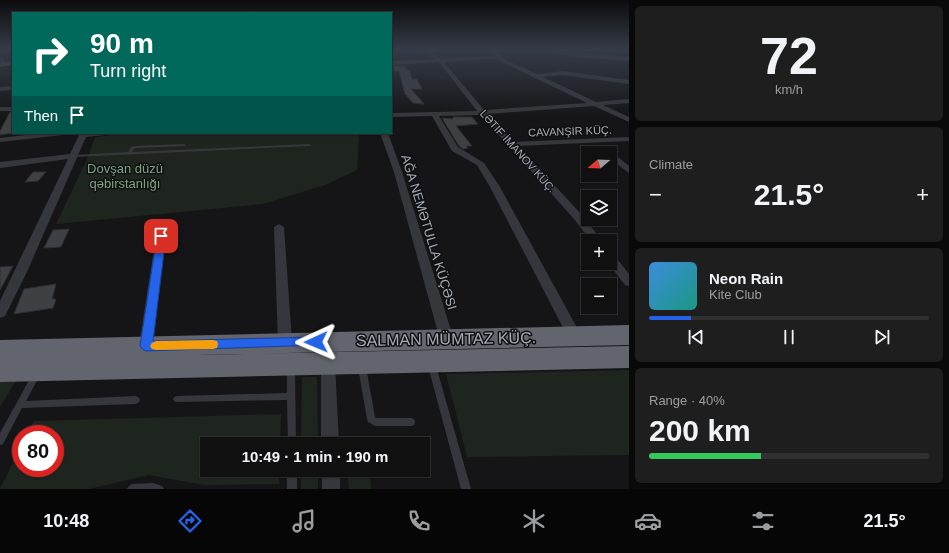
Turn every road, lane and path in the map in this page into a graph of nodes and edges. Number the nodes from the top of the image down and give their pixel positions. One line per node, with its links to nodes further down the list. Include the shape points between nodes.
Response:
1 (450, 72): 11 (street, LƏTIF İMANOV KÜÇ.)
2 (527, 72): 3 (street)
3 (536, 76): 4 (street, via 563,73); 8 (street)
4 (629, 82)
5 (12, 88): 6 (street)
6 (0, 89)
7 (629, 101): 8 (street)
8 (596, 103): 11 (street); 14 (street)
9 (0, 109): 10 (street)
10 (12, 109)
11 (483, 113): 12 (street); 21 (street, LƏTIF İMANOV KÜÇ.)
12 (434, 114): 13 (street); 37 (street, via 455,149 480,163)
13 (392, 115)
14 (629, 120)
15 (54, 134): 19 (street)
16 (84, 134): 26 (street)
17 (384, 134): 39 (street, AĞA NEMƏTULLA KÜÇƏSI, via 398,172)
18 (629, 139): 20 (street, CAVANŞIR KÜÇ.)
19 (0, 140)
20 (593, 142): 21 (street, CAVANŞIR KÜÇ.); 24 (street)
21 (512, 144): 31 (street, LƏTIF İMANOV KÜÇ.)
22 (184, 145): 25 (lane, via 136,147)
23 (309, 146): 25 (lane)
24 (598, 146)
25 (130, 152): 26 (lane)
26 (74, 156): 28 (street); 35 (street)
27 (617, 161): 29 (street)
28 (0, 165)
29 (629, 170)
30 (279, 227): 41 (street)
31 (591, 234)
32 (161, 236): 38 (street)
33 (617, 267): 34 (street)
34 (629, 282)
35 (0, 313)
36 (629, 335): 37 (highway, SALMAN MÜMTAZ KÜÇ.)
37 (575, 337): 39 (highway, SALMAN MÜMTAZ KÜÇ.)
38 (146, 346): 41 (highway, SALMAN MÜMTAZ KÜÇ.); 44 (highway, SALMAN MÜMTAZ KÜÇ.)
39 (434, 347): 41 (highway, SALMAN MÜMTAZ KÜÇ.); 42 (highway); 43 (highway); 61 (lane)
40 (0, 350): 44 (highway, SALMAN MÜMTAZ KÜÇ.)
41 (288, 353): 44 (highway); 45 (highway); 47 (lane)
42 (629, 357)
43 (361, 362): 45 (highway); 51 (lane, via 371,418 375,422)
44 (37, 363): 46 (highway); 50 (lane)
45 (328, 363): 53 (street)
46 (0, 371)
47 (291, 396): 48 (lane); 52 (lane)
48 (178, 399)
49 (136, 400): 50 (lane)
50 (19, 405): 54 (lane)
51 (411, 422)
52 (292, 437)
53 (330, 437)
54 (0, 442)
55 (292, 477): 59 (lane)
56 (331, 477): 60 (street)
57 (132, 489): 58 (lane)
58 (159, 489)
59 (292, 489)
60 (331, 489)
61 (466, 489)

